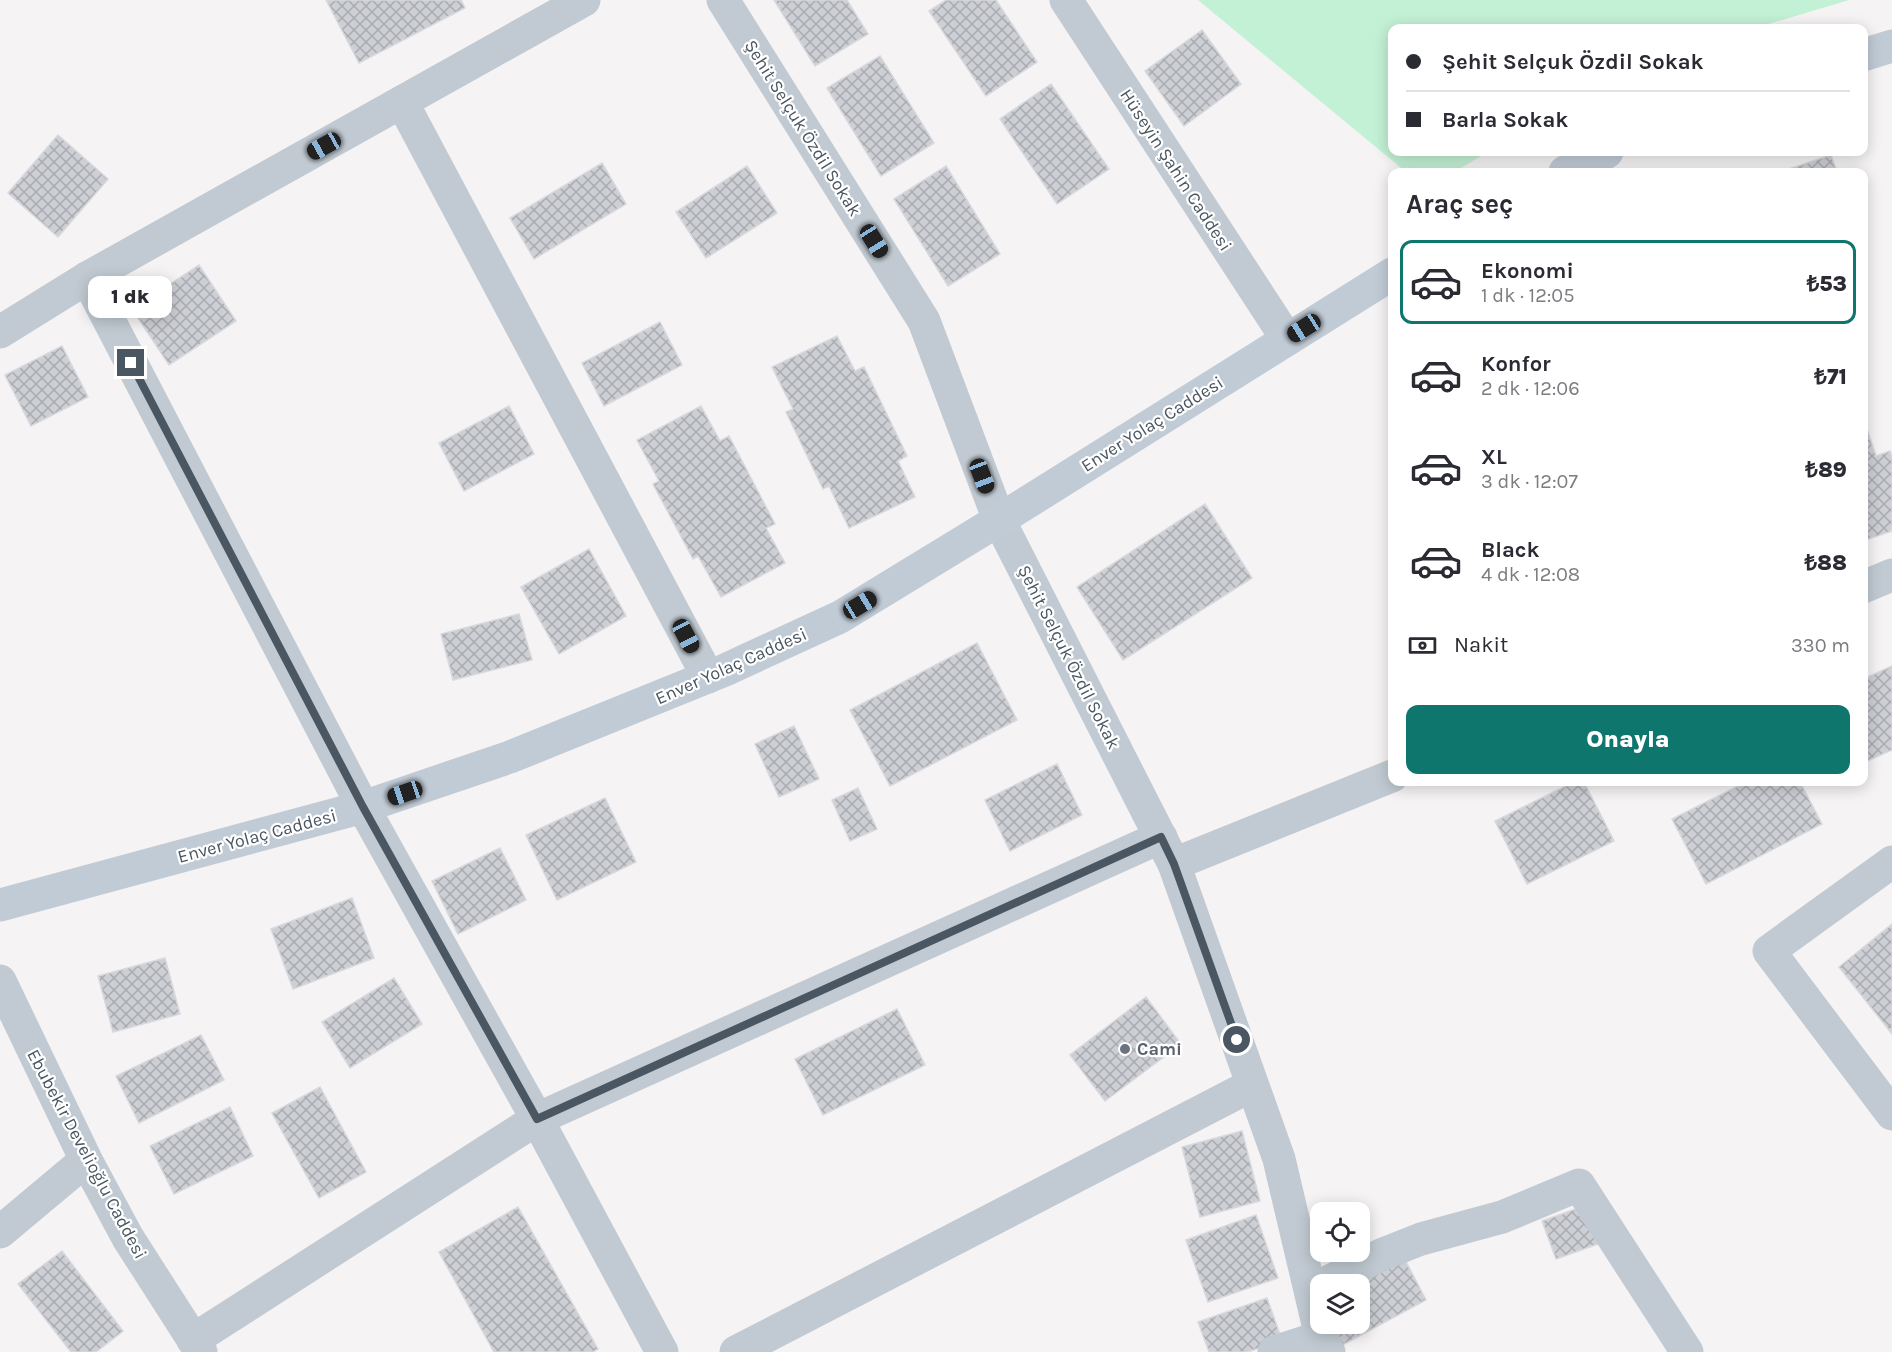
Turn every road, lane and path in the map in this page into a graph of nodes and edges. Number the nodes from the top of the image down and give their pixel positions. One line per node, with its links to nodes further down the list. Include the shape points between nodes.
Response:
1 (584, 0): 6 (street)
2 (723, 0): 13 (street, Şehit Selçuk Özdil Sokak, via 924,321)
3 (1066, 0): 12 (street, Hüseyin Şahin Caddesi)
4 (1892, 46): 5 (street)
5 (1868, 53)
6 (402, 102): 10 (street); 16 (street)
7 (1599, 156): 8 (street)
8 (1573, 168)
9 (1388, 276): 12 (street, Enver Yolaç Caddesi)
10 (87, 278): 11 (street); 18 (street)
11 (0, 332)
12 (1287, 339): 13 (street, Enver Yolaç Caddesi)
13 (999, 520): 16 (street, Enver Yolaç Caddesi, via 840,617); 19 (street, Şehit Selçuk Özdil Sokak)
14 (1892, 575): 15 (street)
15 (1868, 585)
16 (708, 677): 18 (street, Enver Yolaç Caddesi, via 510,757)
17 (1388, 777): 19 (street)
18 (363, 807): 21 (street, Enver Yolaç Caddesi); 25 (street)
19 (1167, 850): 23 (street, Şehit Selçuk Özdil Sokak); 25 (street)
20 (1892, 862): 24 (street, via 1769,951)
21 (0, 905)
22 (0, 981): 26 (street, Ebubekir Develioğlu Caddesi)
23 (1252, 1084): 28 (street, Şehit Selçuk Özdil Sokak); 33 (street)
24 (1892, 1114)
25 (537, 1119): 31 (street); 32 (street)
26 (86, 1160): 27 (street); 31 (street, Ebubekir Develioğlu Caddesi, via 128,1238)
27 (0, 1232)
28 (1314, 1274)
29 (1345, 1274): 35 (street, via 1421,1239 1502,1217 1579,1185)
30 (1325, 1344): 34 (street)
31 (197, 1346)
32 (662, 1352)
33 (736, 1352)
34 (1274, 1352)
35 (1687, 1352)

